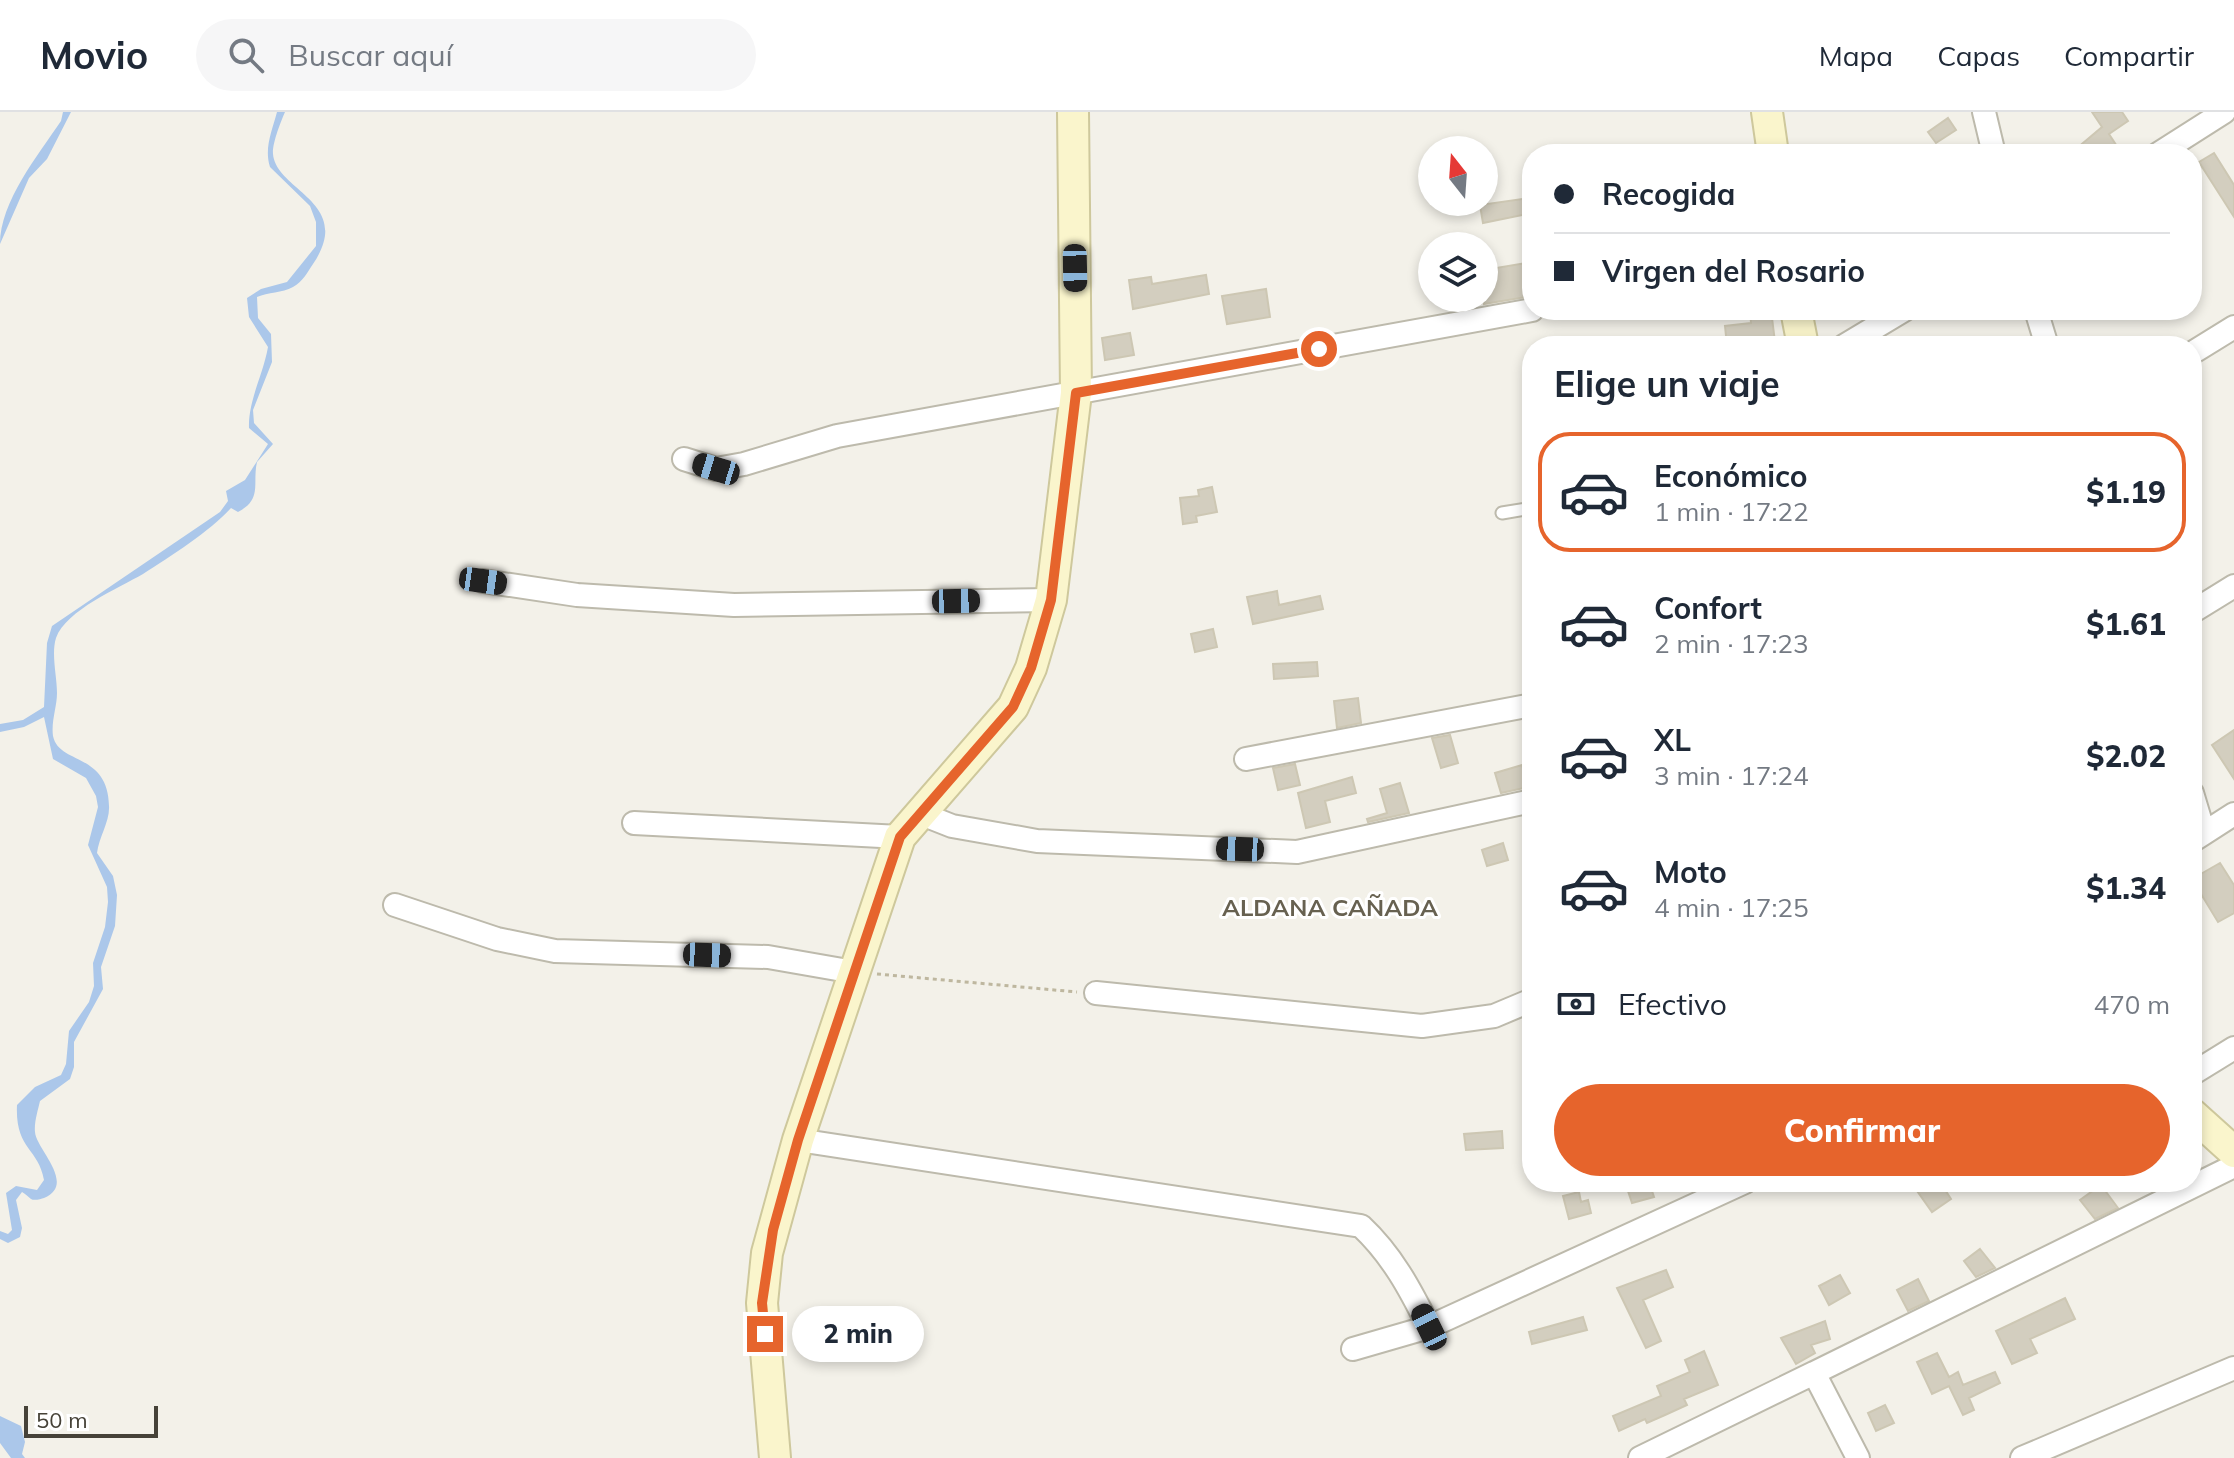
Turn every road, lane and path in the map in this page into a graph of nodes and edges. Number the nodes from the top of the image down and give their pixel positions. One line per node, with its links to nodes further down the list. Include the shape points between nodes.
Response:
1 (1073, 112): 13 (street)
2 (1767, 112): 5 (street)
3 (1984, 112): 6 (street)
4 (2224, 112): 7 (street)
5 (1772, 144)
6 (1992, 144)
7 (2174, 144)
8 (1522, 312): 13 (street)
9 (1887, 320): 11 (street)
10 (2234, 327): 12 (street)
11 (1861, 336)
12 (2202, 347)
13 (1076, 393): 14 (street, via 837,436 716,469); 19 (street)
14 (684, 459)
15 (1522, 510): 16 (lane)
16 (1502, 513)
17 (483, 581): 19 (street, via 577,595 734,605)
18 (2234, 586): 20 (street)
19 (1051, 600): 24 (street, via 1013,707)
20 (2202, 606)
21 (1522, 707): 22 (street)
22 (1246, 759)
23 (1522, 803): 24 (street, via 1297,852 1037,841 952,826)
24 (919, 813): 28 (street)
25 (2234, 814): 27 (street)
26 (634, 823): 28 (street)
27 (2202, 834)
28 (900, 837): 30 (street)
29 (395, 905): 30 (street, via 497,939 555,951 768,957)
30 (854, 972): 31 (path); 36 (street)
31 (1096, 993): 32 (street, via 1422,1026 1494,1016)
32 (1522, 1004)
33 (2234, 1048): 34 (street)
34 (2202, 1068)
35 (2202, 1123): 37 (street)
36 (798, 1140): 42 (street, via 1361,1226 1407,1282); 46 (street, via 767,1253 762,1303)
37 (2234, 1152)
38 (2234, 1166): 39 (street)
39 (2202, 1182)
40 (1723, 1192): 42 (street)
41 (2181, 1192): 45 (street)
42 (1429, 1327): 43 (street)
43 (1353, 1349)
44 (2234, 1368): 49 (street)
45 (1814, 1373): 47 (street); 48 (street)
46 (775, 1458)
47 (1640, 1458)
48 (1858, 1458)
49 (2022, 1458)

